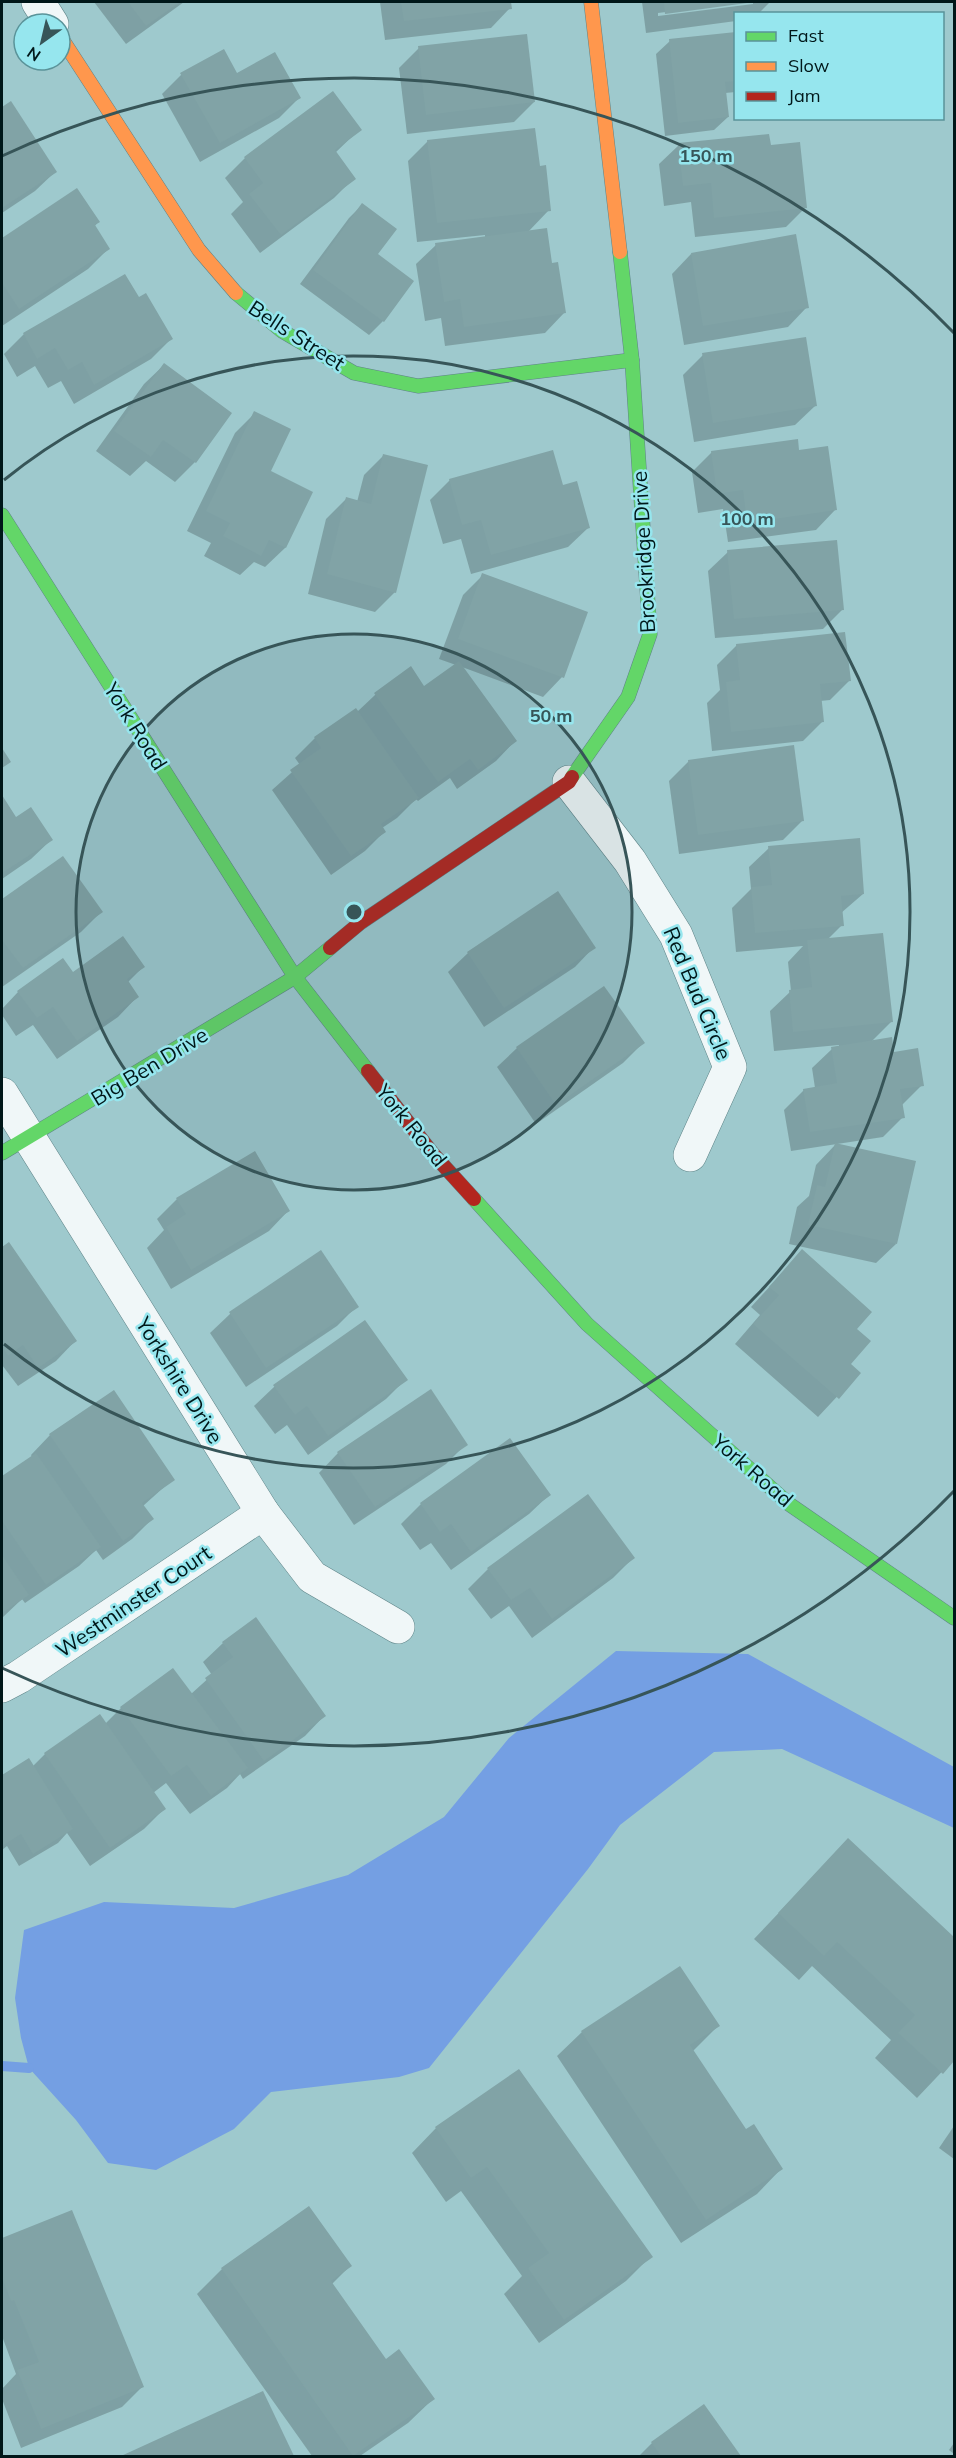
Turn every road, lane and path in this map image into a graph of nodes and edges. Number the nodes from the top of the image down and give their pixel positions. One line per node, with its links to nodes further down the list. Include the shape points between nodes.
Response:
1 (591, 2): 3 (street, Brookridge Drive)
2 (72, 54): 3 (street, Bells Street, via 199,250 240,298 282,331 354,373 418,386)
3 (632, 360): 5 (street, Brookridge Drive, via 650,634 628,696)
4 (2, 515): 6 (street, York Road)
5 (569, 782): 6 (street, Brookridge Drive, via 360,923); 10 (street, Red Bud Circle, via 630,861 676,935 730,1067)
6 (295, 977): 8 (street, Big Ben Drive); 12 (street, York Road, via 433,1154 587,1323 789,1504)
7 (2, 1094): 8 (street, Yorkshire Drive)
8 (30, 1138): 9 (street, Big Ben Drive); 11 (street, Yorkshire Drive)
9 (2, 1153)
10 (690, 1155)
11 (263, 1513): 13 (street, Yorkshire Drive, via 312,1577); 14 (street, Westminster Court)
12 (954, 1618)
13 (398, 1627)
14 (2, 1686)

